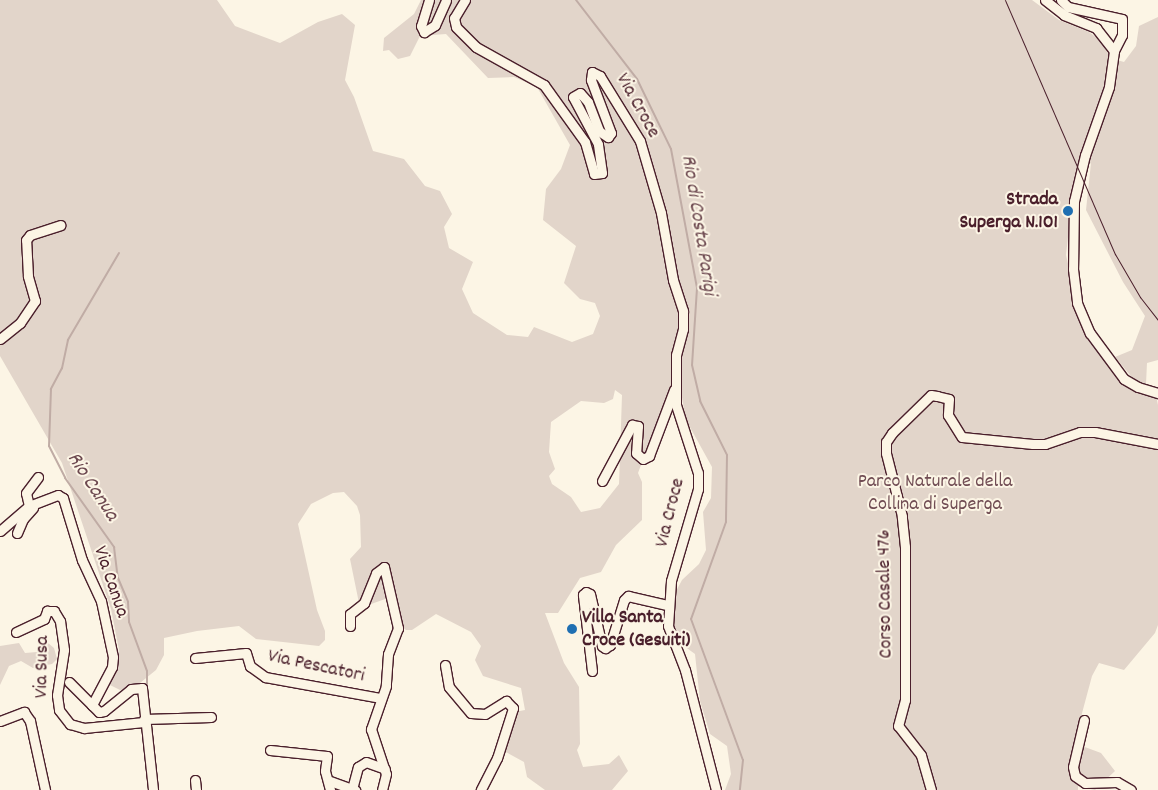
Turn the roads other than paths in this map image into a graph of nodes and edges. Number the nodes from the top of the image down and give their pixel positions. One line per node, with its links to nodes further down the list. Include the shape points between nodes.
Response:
1 (429, 0): 2 (street, via 421,26 427,33 435,25)
2 (446, 0)
3 (465, 0): 9 (street, Via Croce, via 454,18 456,27 476,47 544,85 586,142 594,174 602,173 598,144 572,97 580,93 588,102 599,131 608,137 611,134 591,80 592,72 600,76 640,141 661,213 673,280 683,311 683,329 676,355)
4 (1045, 0): 6 (street, via 1064,14 1096,28)
5 (1061, 0): 6 (street, via 1068,7 1122,19 1122,36)
6 (1114, 51): 10 (street, via 1109,87 1078,182 1073,236 1075,288 1084,322 1120,374 1133,386)
7 (60, 225): 8 (street, via 30,235 26,240 28,276 35,301 20,323)
8 (0, 339)
9 (676, 388): 13 (street, via 649,456 643,459 636,454 638,426 632,425); 17 (street, Via Croce, via 676,405 696,460 698,489)
10 (1158, 393)
11 (1158, 444): 41 (street, Corso Casale 476, via 1095,432 1080,432 1033,444 962,437 948,415 948,399 938,396 932,396 886,442 902,516 905,547 905,700 898,726 922,755)
12 (38, 477): 14 (street, via 26,493)
13 (602, 481)
14 (32, 505): 15 (street, Via Canua); 16 (street); 25 (street, Via Canua, via 58,494 63,498 82,560 107,622 113,663)
15 (0, 531)
16 (18, 533)
17 (667, 605): 22 (street, via 628,596 610,645 605,648 590,594 586,592 583,595); 40 (street, Via Croce, via 668,626 685,670)
18 (350, 626): 24 (street, via 350,614 364,603 376,573 384,567 398,628 388,654 386,686)
19 (16, 632): 29 (street, Via Susa, via 44,618 47,610 54,611 60,621 64,650 57,695 59,710 70,724 84,728)
20 (195, 658): 24 (street, Via Pescatori, via 246,653 250,666 264,677)
21 (445, 665): 39 (street, via 449,687 472,713 485,714 506,701 513,708 497,758)
22 (592, 671)
23 (69, 682): 25 (street)
24 (381, 698): 31 (street, via 371,729)
25 (92, 705): 29 (street, via 99,712 104,711 130,689 139,687 143,692)
26 (211, 717): 29 (street)
27 (1084, 720): 42 (street, via 1073,767 1075,776 1086,783 1117,782)
28 (0, 721): 35 (street, via 24,712 30,721)
29 (144, 721): 36 (street)
30 (270, 750): 33 (street, via 327,756 325,770)
31 (385, 770): 34 (street, via 366,762 358,767); 38 (street)
32 (195, 780): 37 (street)
33 (330, 785): 34 (street)
34 (354, 789)
35 (45, 790)
36 (153, 790)
37 (196, 790)
38 (382, 790)
39 (481, 790)
40 (716, 790)
41 (931, 790)
42 (1131, 790)

